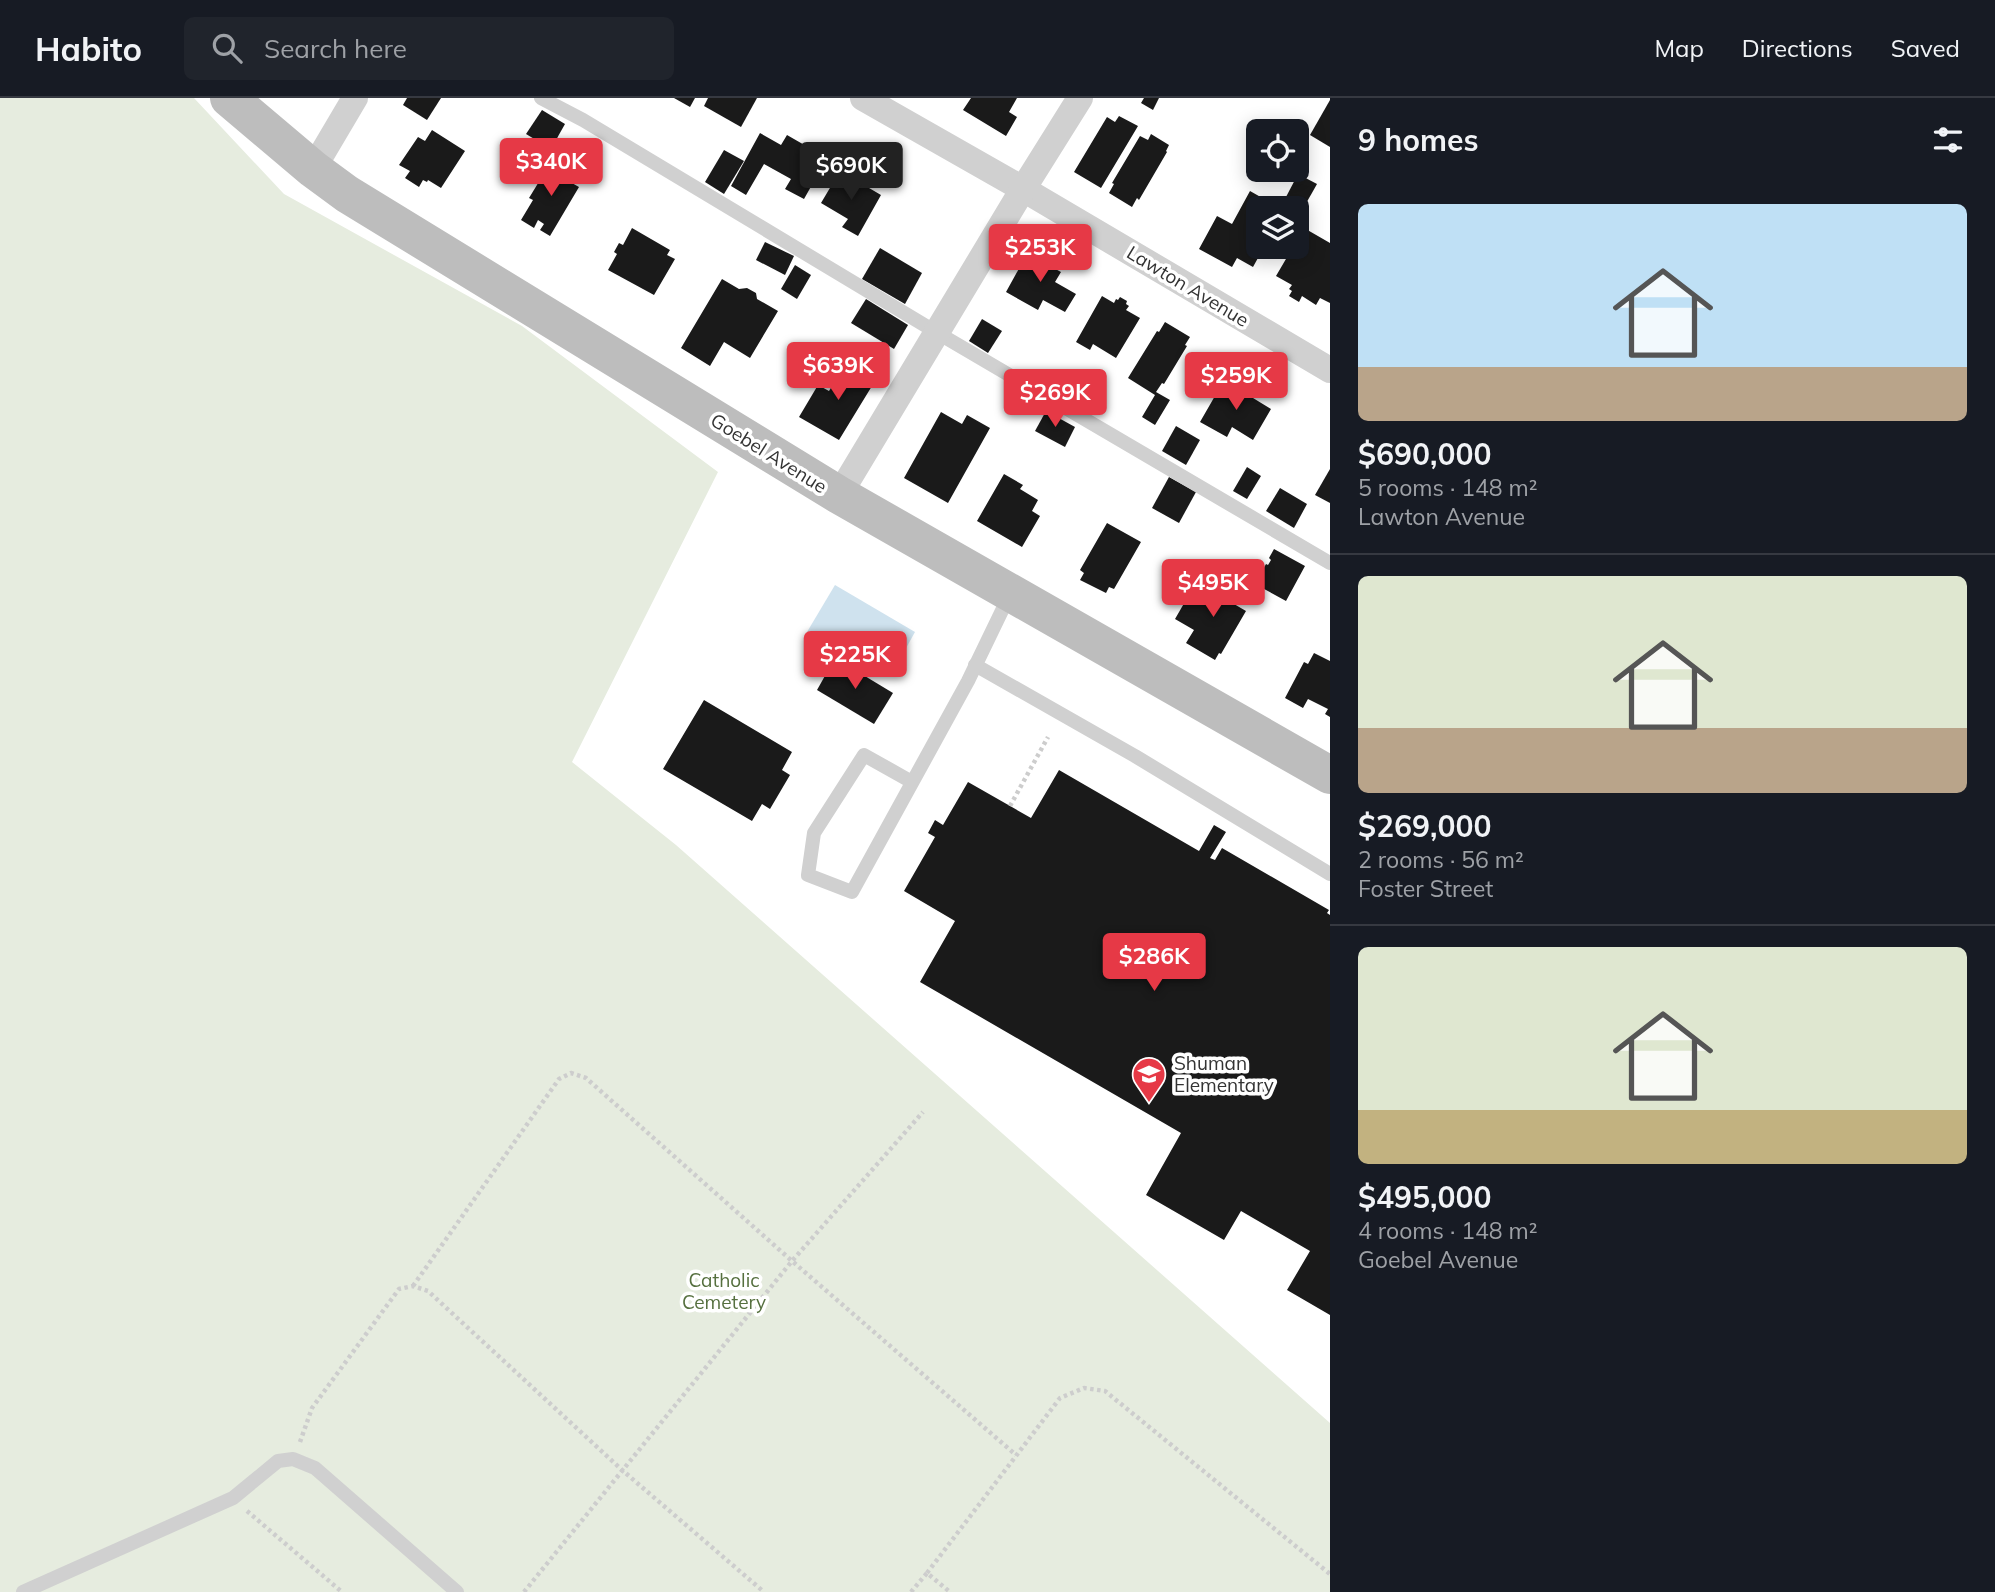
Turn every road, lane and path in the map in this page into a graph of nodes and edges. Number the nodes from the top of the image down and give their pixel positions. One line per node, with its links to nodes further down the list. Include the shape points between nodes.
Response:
1 (229, 98): 6 (street, Goebel Avenue)
2 (355, 98): 6 (street)
3 (541, 98): 8 (lane)
4 (863, 98): 7 (street, Lawton Avenue)
5 (1080, 98): 7 (street)
6 (313, 169): 10 (street, Goebel Avenue)
7 (1023, 189): 8 (street); 9 (street, Lawton Avenue)
8 (936, 332): 10 (street); 11 (lane)
9 (1330, 370)
10 (839, 495): 12 (street, Goebel Avenue)
11 (1330, 563)
12 (1010, 593): 13 (lane); 15 (street, Goebel Avenue)
13 (975, 665): 16 (lane); 18 (lane, via 1135,755)
14 (1048, 737): 17 (path)
15 (1330, 775)
16 (912, 782): 16 (lane, via 852,892 808,875 814,833 864,755)
17 (1010, 806)
18 (1330, 874)
19 (923, 1112): 20 (path)
20 (792, 1261): 21 (path, via 586,1078 571,1073 559,1079); 22 (path); 24 (path)
21 (413, 1286): 23 (path, via 399,1289 312,1408); 24 (path, via 428,1291)
22 (1016, 1455): 26 (path); 27 (path, via 1060,1398 1084,1388 1105,1391)
23 (293, 1459): 25 (lane, via 278,1461); 30 (lane, via 315,1468)
24 (622, 1470): 31 (path); 32 (path)
25 (233, 1499): 28 (lane); 29 (path)
26 (927, 1573): 33 (path); 34 (path)
27 (1330, 1574)
28 (23, 1592)
29 (342, 1592)
30 (457, 1592)
31 (524, 1592)
32 (764, 1592)
33 (911, 1592)
34 (950, 1592)

